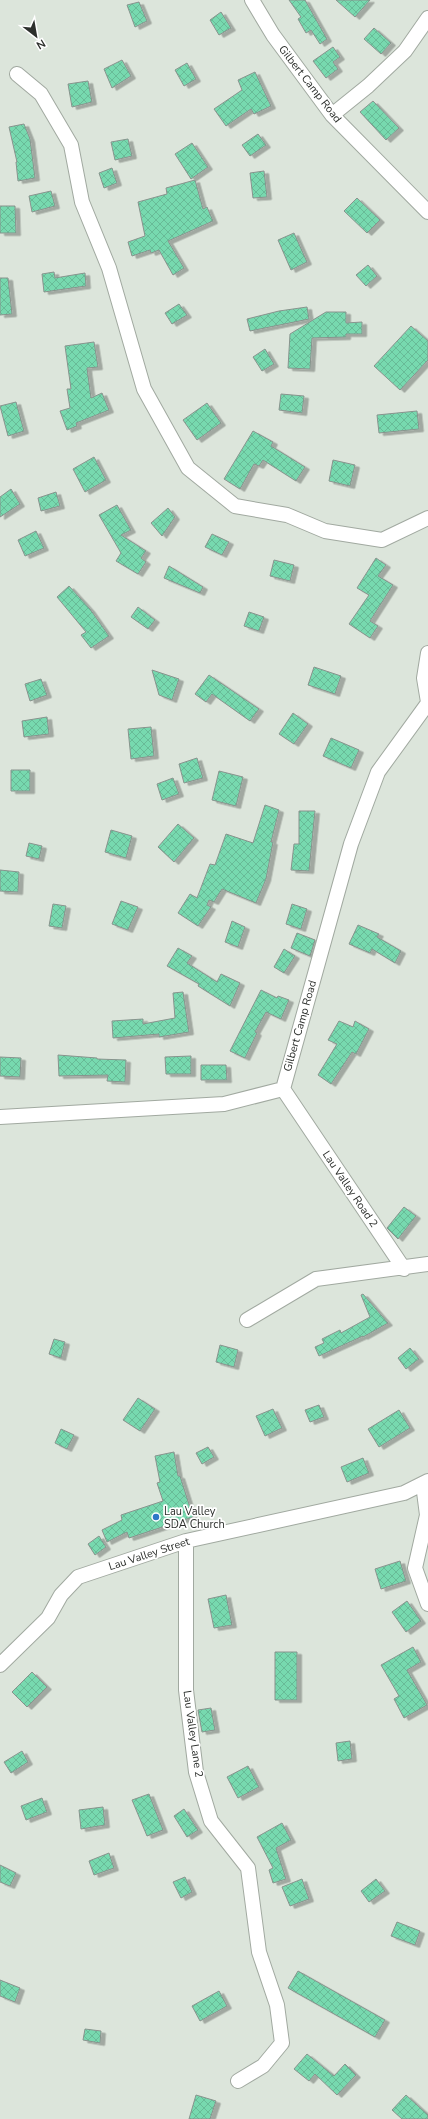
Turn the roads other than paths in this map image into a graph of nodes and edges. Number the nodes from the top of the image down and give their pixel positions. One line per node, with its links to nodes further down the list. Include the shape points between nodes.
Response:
1 (252, 0): 4 (street, Gilbert Camp Road, via 273,35)
2 (428, 18): 4 (street, via 405,51)
3 (17, 74): 6 (street, via 41,94 71,144 82,202 109,268 144,389 188,468 235,506 287,515 325,531 382,540)
4 (332, 115): 5 (street, Gilbert Camp Road)
5 (428, 212)
6 (428, 518)
7 (428, 653): 8 (street, Gilbert Camp Road, via 424,678)
8 (428, 703): 9 (street, Gilbert Camp Road, via 378,772 351,844)
9 (283, 1089): 10 (street, via 224,1104); 12 (street, Lau Valley Road 2)
10 (0, 1116)
11 (428, 1264): 12 (street)
12 (404, 1269): 13 (street, via 316,1279)
13 (247, 1320)
14 (426, 1483): 15 (street, Lau Valley Street, via 404,1493); 16 (street, via 427,1515 415,1568)
15 (186, 1541): 17 (street, Lau Valley Street, via 78,1577 61,1595 48,1618); 18 (street, Lau Valley Lane 2, via 186,1690 196,1772 211,1821 248,1868 259,1952 277,2005 282,2043 263,2066)
16 (428, 1604)
17 (0, 1665)
18 (238, 2081)

